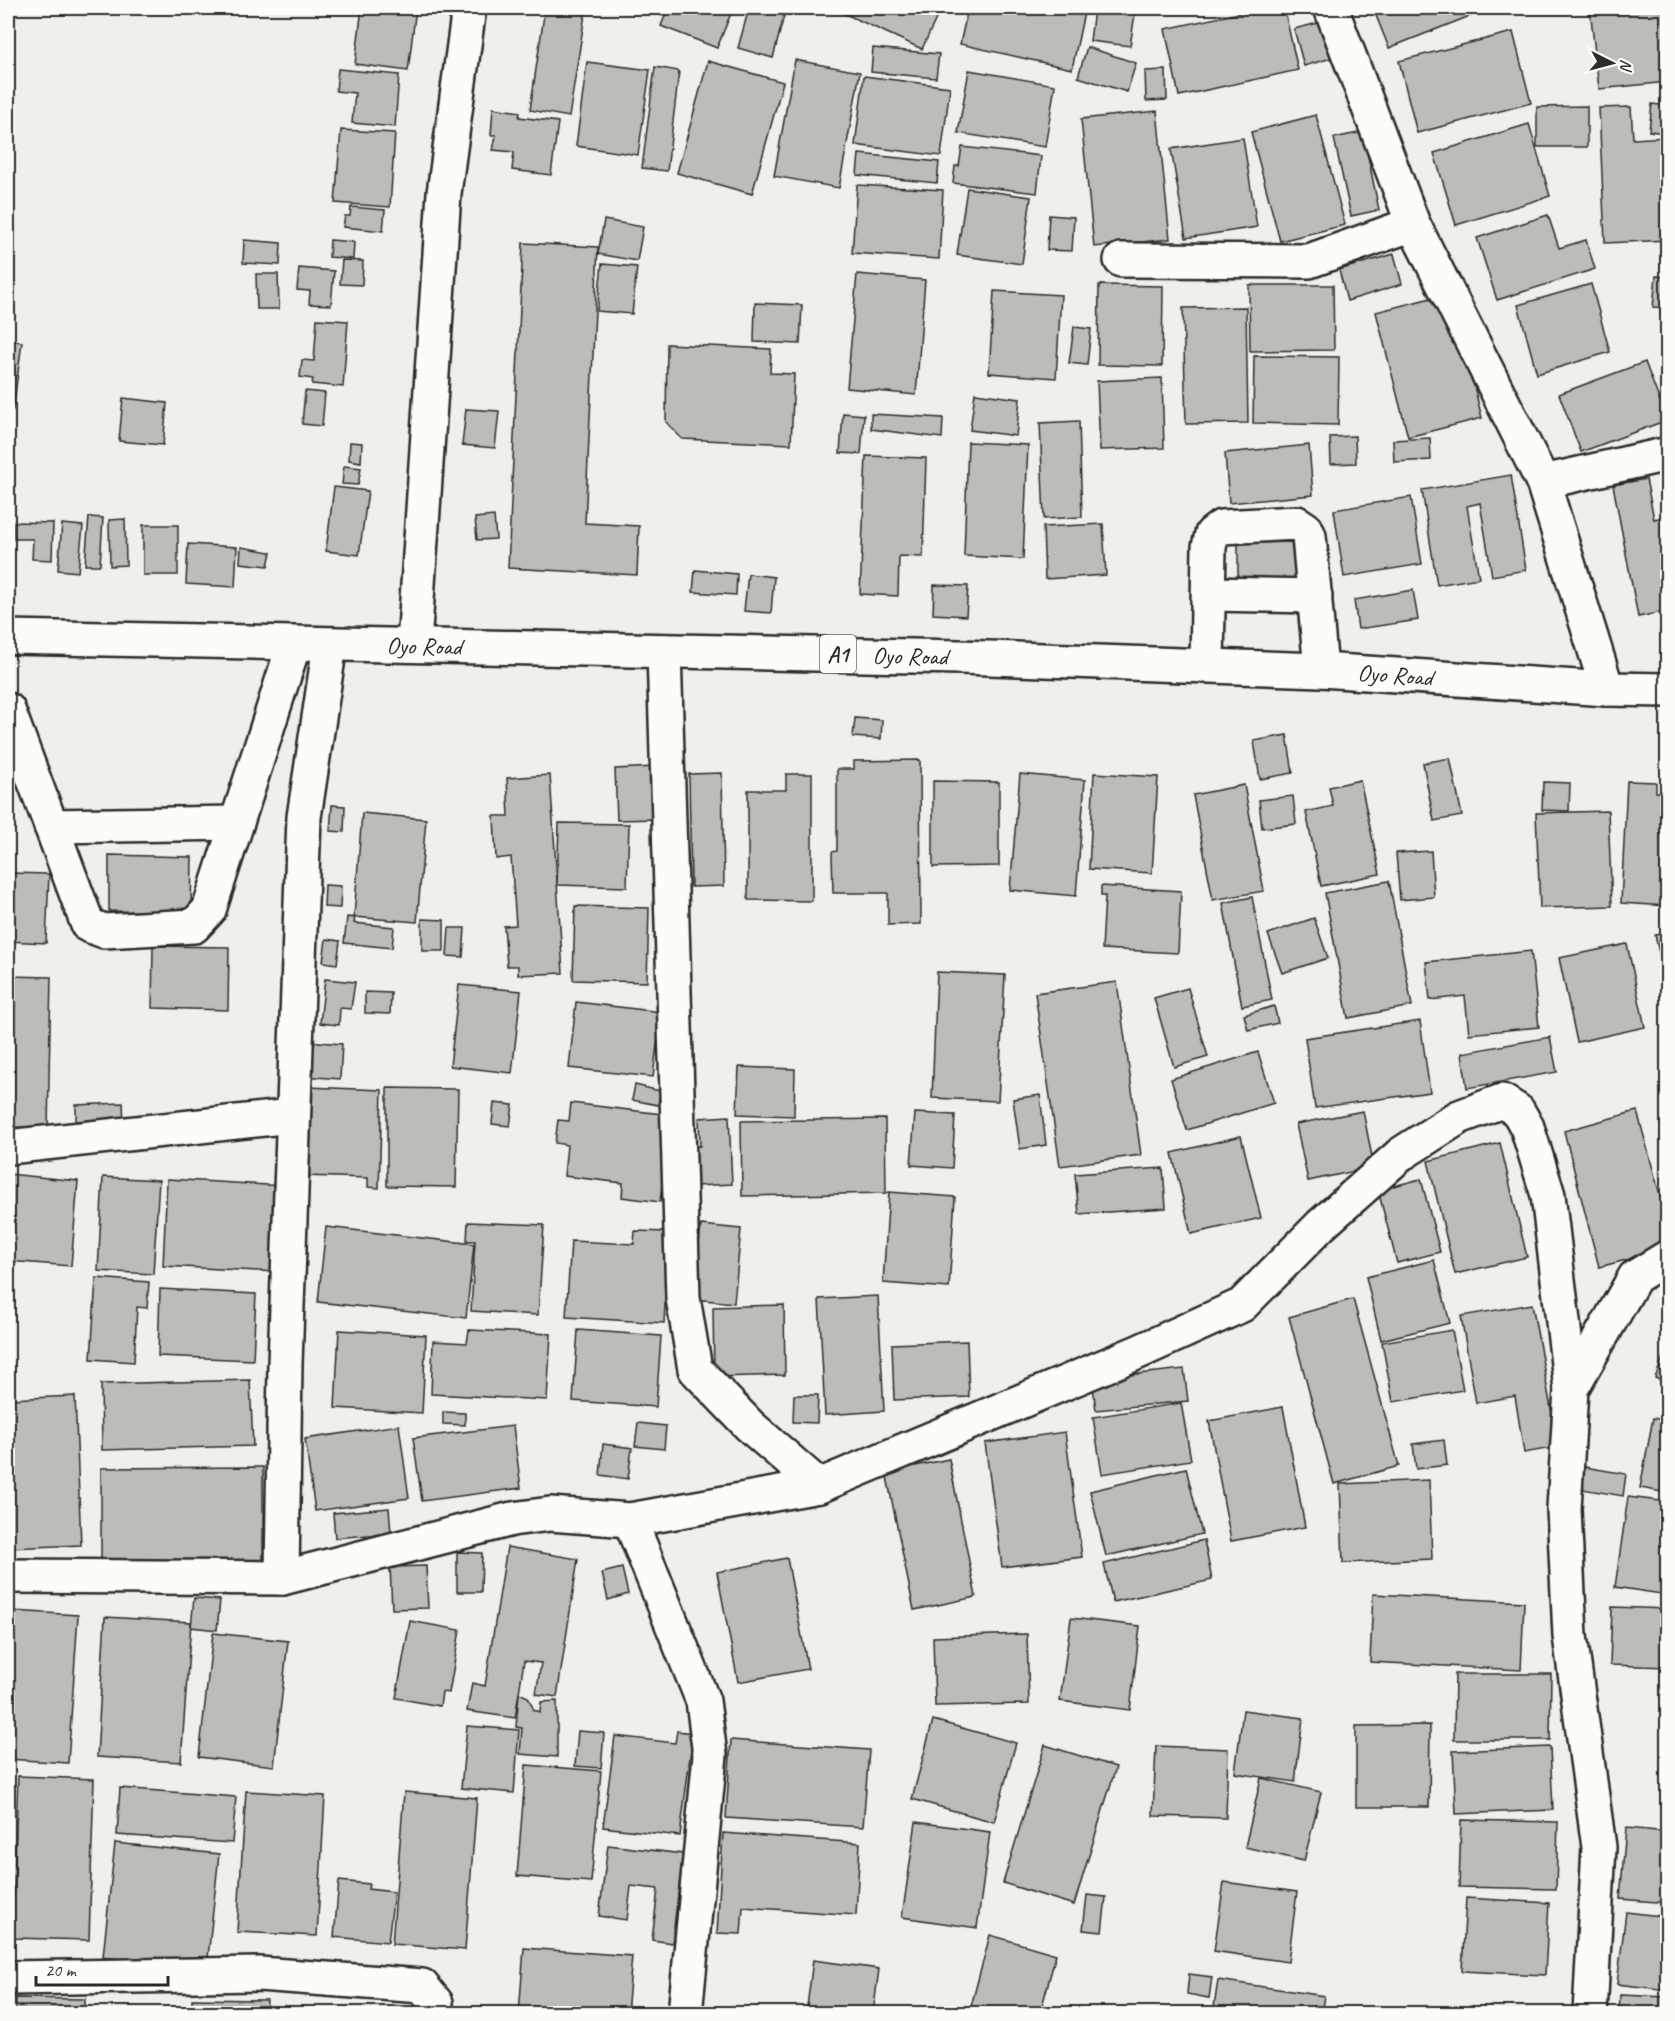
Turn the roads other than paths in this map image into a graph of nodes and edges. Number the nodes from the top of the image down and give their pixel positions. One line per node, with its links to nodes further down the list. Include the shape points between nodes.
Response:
1 (469, 8): 12 (main road, via 444,192)
2 (1331, 8): 3 (main road)
3 (1413, 224): 4 (main road, via 1309,261); 6 (main road)
4 (1121, 260)
5 (1668, 454): 6 (main road)
6 (1543, 482): 16 (main road)
7 (1209, 594): 8 (main road); 8 (main road, via 1209,547 1212,534 1221,526 1297,523 1309,537); 14 (main road)
8 (1314, 596): 15 (main road)
9 (8, 637): 10 (main road, Oyo Road / A1)
10 (294, 644): 11 (main road, Oyo Road / A1); 19 (main road)
11 (330, 645): 12 (main road, Oyo Road / A1); 21 (main road, via 304,817)
12 (414, 645): 13 (main road, Oyo Road / A1)
13 (664, 651): 14 (main road, Oyo Road / A1); 25 (main road, via 683,1298 695,1369 750,1426)
14 (1207, 666): 15 (main road, Oyo Road / A1)
15 (1321, 670): 16 (main road, Oyo Road / A1)
16 (1606, 689): 17 (main road, Oyo Road / A1)
17 (1668, 690)
18 (8, 710): 20 (main road)
19 (236, 823): 20 (main road); 20 (main road, via 209,910 194,926 104,931 88,925)
20 (51, 826)
21 (292, 1116): 22 (main road); 28 (main road)
22 (8, 1147)
23 (1668, 1257): 24 (main road, via 1635,1276)
24 (1571, 1389): 25 (main road, via 1548,1195 1527,1127 1518,1111 1502,1101 1459,1117 1401,1154 1321,1225 1242,1305); 32 (main road, via 1564,1509 1570,1636 1599,1848)
25 (819, 1486): 26 (main road)
26 (630, 1520): 28 (main road, via 550,1514 512,1520); 31 (main road, via 703,1701 710,1755)
27 (8, 1576): 28 (main road)
28 (282, 1578)
29 (8, 1978): 30 (main road, via 259,1974 422,1986 436,2003)
30 (434, 2013)
31 (686, 2013)
32 (1590, 2013)

